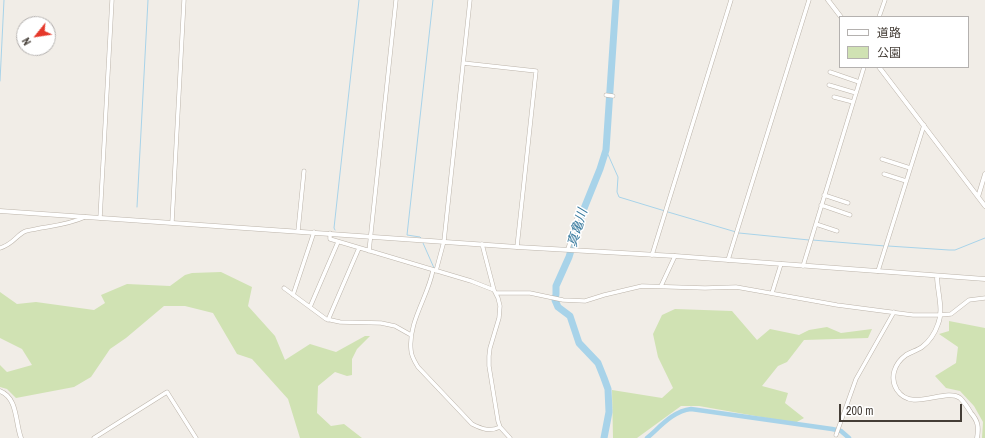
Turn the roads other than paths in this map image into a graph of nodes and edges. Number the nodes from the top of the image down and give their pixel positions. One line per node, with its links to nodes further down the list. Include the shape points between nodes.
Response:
1 (112, 0): 37 (street)
2 (184, 0): 39 (street)
3 (396, 0): 45 (street)
4 (470, 0): 11 (street)
5 (731, 0): 54 (street)
6 (809, 0): 56 (street)
7 (828, 0): 9 (street)
8 (885, 0): 10 (street)
9 (840, 16)
10 (879, 16)
11 (463, 63): 46 (street); 49 (street, via 536,71)
12 (864, 68): 15 (street)
13 (880, 68): 22 (street)
14 (830, 72): 15 (street)
15 (859, 82): 17 (street)
16 (829, 85): 17 (street)
17 (856, 94): 21 (street)
18 (606, 95): 19 (street)
19 (613, 96)
20 (834, 97): 21 (street)
21 (853, 102): 29 (street)
22 (924, 125): 24 (street); 30 (street)
23 (882, 159): 24 (street)
24 (910, 168): 28 (street)
25 (304, 171): 41 (street)
26 (884, 174): 28 (street)
27 (985, 174): 30 (street)
28 (906, 181): 60 (street)
29 (824, 195): 31 (street); 32 (street)
30 (978, 197): 33 (street)
31 (848, 203)
32 (821, 205): 35 (street); 40 (street)
33 (985, 206)
34 (0, 211): 36 (street)
35 (850, 215)
36 (85, 217): 37 (street); 50 (street, via 74,222 25,231 9,245)
37 (100, 218): 39 (street)
38 (577, 218): 52 (street)
39 (172, 222): 41 (street)
40 (816, 224): 42 (street); 58 (street)
41 (298, 231): 43 (street)
42 (837, 231)
43 (314, 232): 44 (street); 67 (street)
44 (330, 233): 45 (street); 47 (street, via 330,239)
45 (371, 236): 46 (street); 53 (street)
46 (444, 241): 48 (street); 59 (street)
47 (338, 242): 51 (street); 69 (street)
48 (482, 244): 49 (street); 65 (street)
49 (517, 247): 52 (street)
50 (0, 248)
51 (359, 248): 53 (street); 72 (street)
52 (568, 249): 54 (street)
53 (369, 251): 59 (street)
54 (652, 255): 55 (street)
55 (675, 256): 56 (street); 63 (street)
56 (728, 260): 57 (street)
57 (781, 264): 58 (street); 66 (street)
58 (803, 266): 60 (street)
59 (435, 271): 65 (street); 73 (street, via 419,306)
60 (878, 271): 61 (street)
61 (937, 276): 62 (street); 71 (street)
62 (985, 279)
63 (661, 286): 65 (street, via 642,286 585,301 563,300 530,293); 66 (street, via 736,287)
64 (284, 288): 67 (street)
65 (495, 292): 75 (street, via 500,306 499,318 489,361)
66 (772, 293): 70 (street)
67 (293, 295): 69 (street)
68 (985, 298): 71 (street, via 969,300 951,314)
69 (310, 308): 72 (street)
70 (894, 312): 71 (street); 76 (street, via 856,379)
71 (940, 315): 81 (street, via 933,336 928,342 906,355 896,365 895,386 903,396 912,399 950,395 961,398 976,419)
72 (328, 320): 73 (street, via 381,322)
73 (411, 335): 75 (street, via 410,351 418,367 469,420 488,430)
74 (0, 391): 77 (street, via 9,396 12,402)
75 (500, 427): 80 (street)
76 (836, 435)
77 (21, 438)
78 (94, 438): 79 (street, via 167,392)
79 (196, 438)
80 (510, 438)
81 (977, 438)

